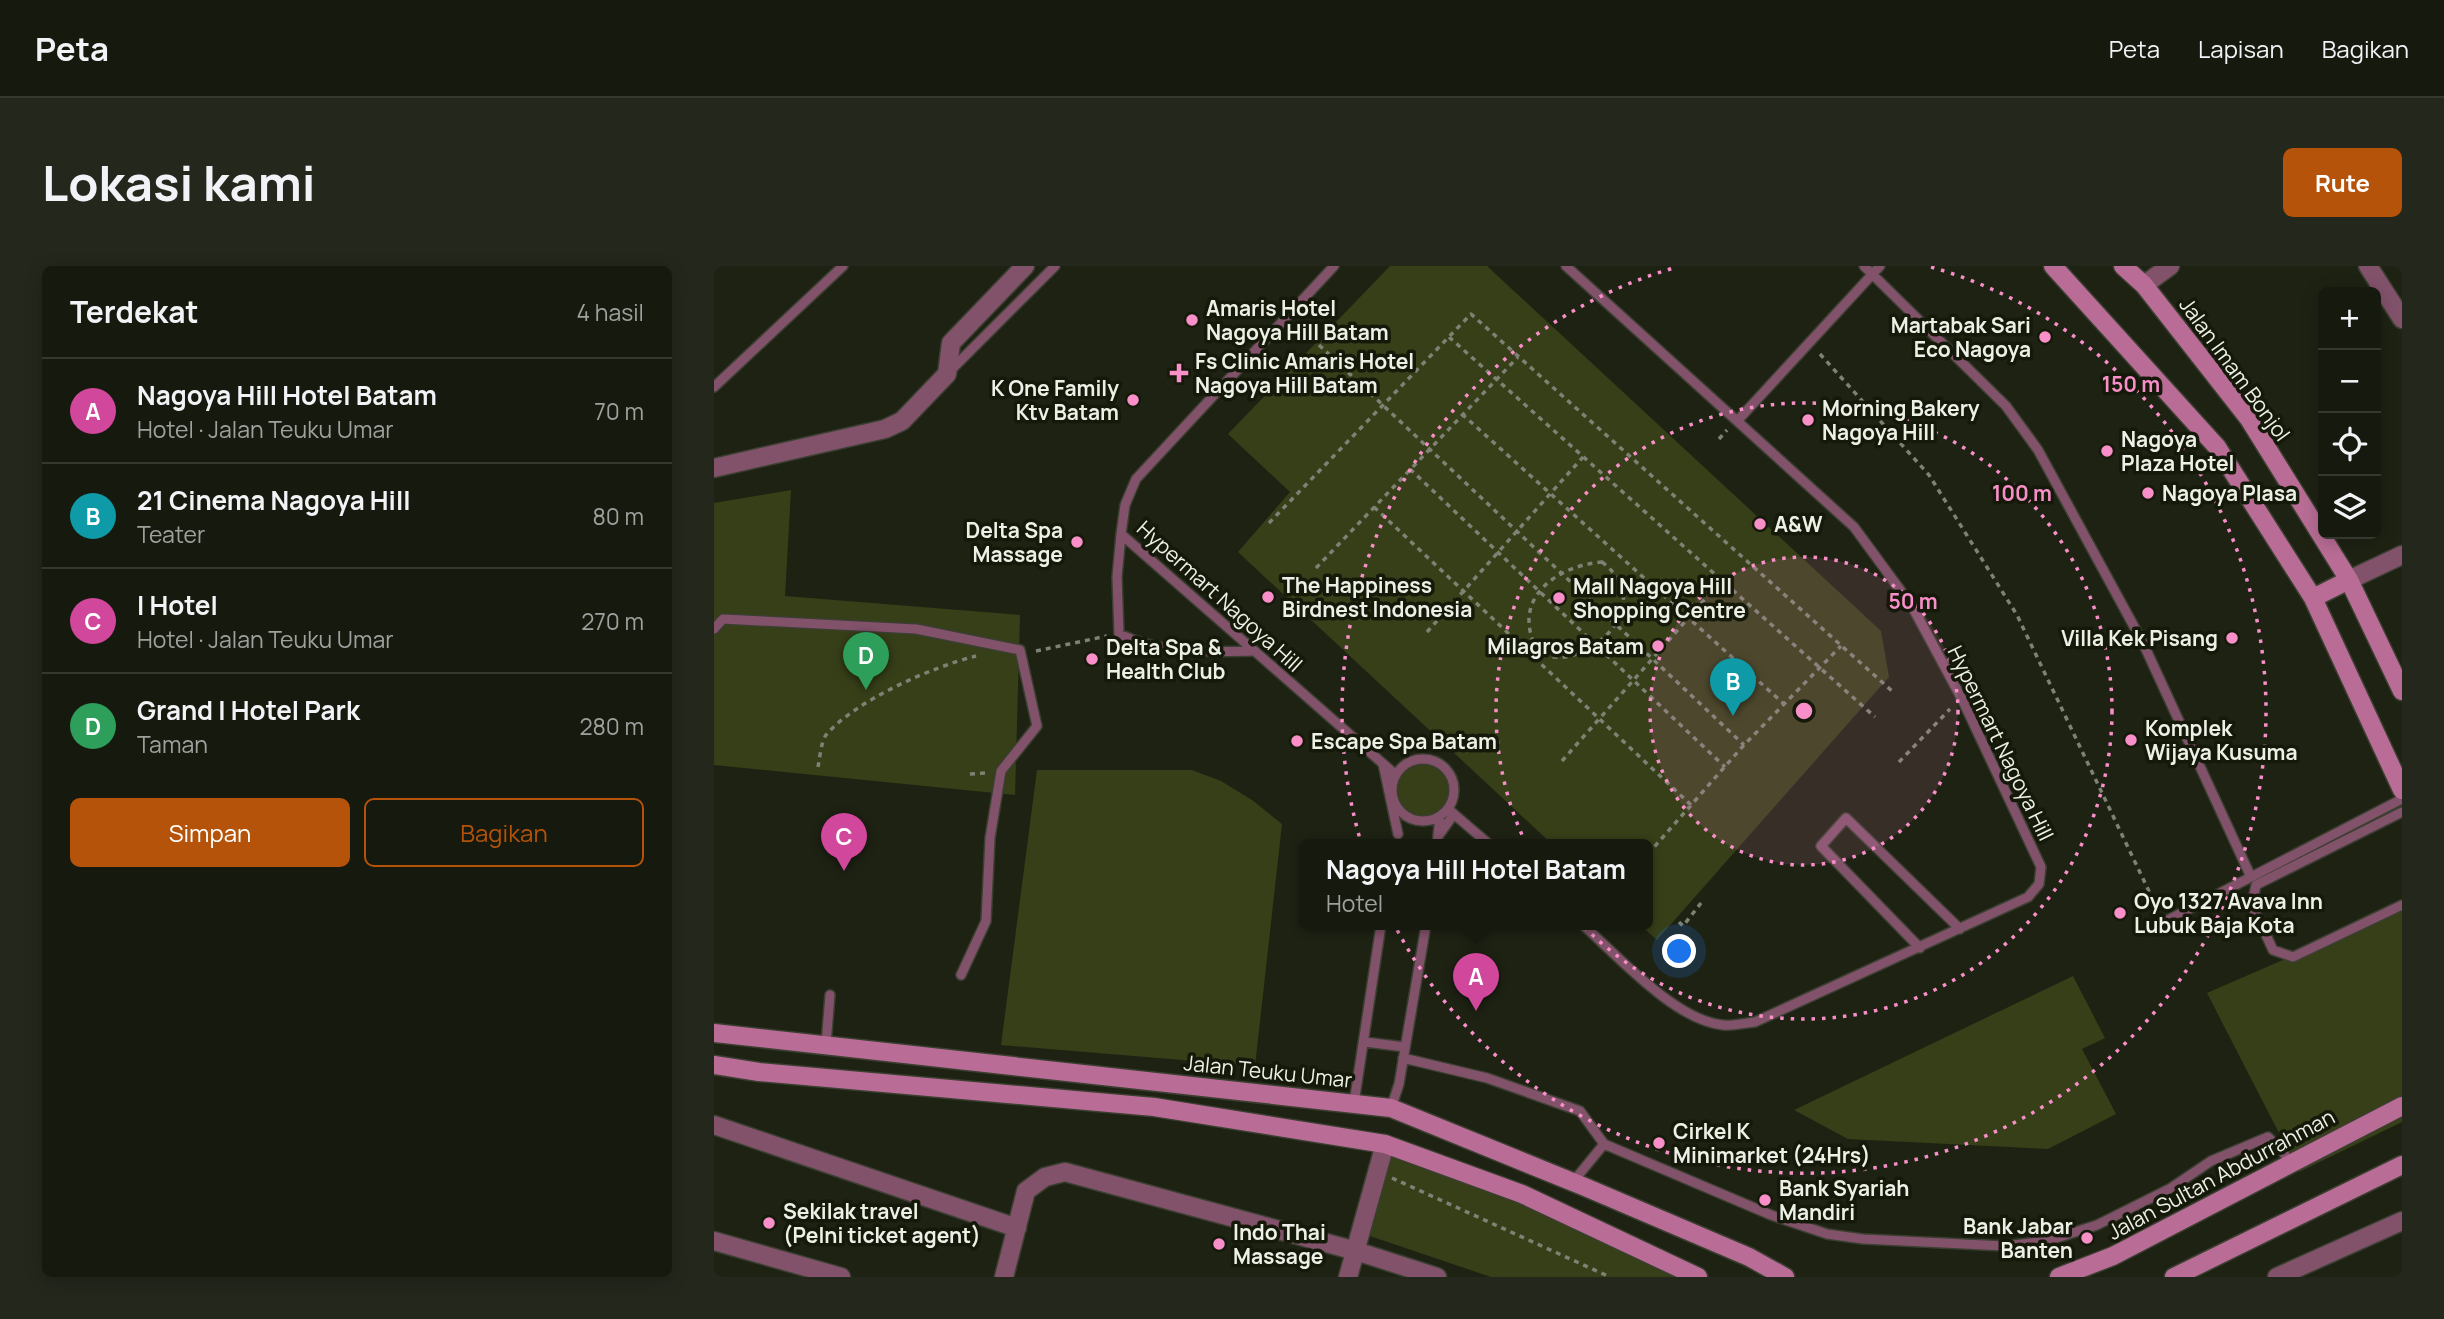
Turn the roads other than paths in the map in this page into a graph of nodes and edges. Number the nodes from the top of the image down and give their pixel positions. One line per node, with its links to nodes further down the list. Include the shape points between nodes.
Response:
1 (843, 266): 16 (lane)
2 (1025, 266): 15 (street, via 951,344)
3 (1055, 266): 15 (lane)
4 (1334, 266): 19 (lane, Hypermart Nagoya Hill, via 1136,479 1125,505)
5 (1566, 266): 17 (lane, Hypermart Nagoya Hill)
6 (1864, 266): 12 (lane)
7 (1880, 266): 12 (lane)
8 (2053, 266): 22 (main road, via 2217,447)
9 (2123, 266): 13 (main road, Jalan Imam Bonjol)
10 (2170, 266): 13 (street)
11 (2368, 266): 14 (street)
12 (1872, 274): 17 (lane); 39 (lane, via 2006,406 2038,450 2143,643)
13 (2144, 285): 21 (main road, Jalan Imam Bonjol, via 2249,419)
14 (2402, 319)
15 (947, 374): 18 (street, via 902,421 885,429)
16 (714, 387)
17 (1739, 419): 42 (lane, Hypermart Nagoya Hill, via 1854,527 1912,606 1962,697 2041,867 2039,884 2028,897)
18 (714, 468)
19 (1121, 534): 24 (lane, Hypermart Nagoya Hill); 24 (lane, via 1116,577 1119,634 1145,646 1196,652)
20 (2402, 555): 21 (street)
21 (2349, 580): 22 (main road); 25 (main road, Jalan Imam Bonjol)
22 (2312, 598): 28 (main road)
23 (714, 629): 47 (lane, via 723,619 916,629 1020,650 1037,726 1001,771 990,838 986,921)
24 (1252, 651): 26 (lane, Hypermart Nagoya Hill)
25 (2402, 691)
26 (1383, 764): 27 (lane, Hypermart Nagoya Hill); 34 (lane)
27 (1396, 775): 30 (lane, via 1413,761 1436,760 1453,782); 32 (lane, via 1392,796)
28 (2402, 790)
29 (2402, 799): 39 (lane)
30 (1451, 811): 33 (lane); 37 (lane); 38 (lane)
31 (2402, 812): 40 (lane, via 2256,886 2252,905 2273,950 2293,957)
32 (1402, 813): 33 (lane, via 1421,821); 34 (lane)
33 (1440, 816): 36 (lane)
34 (1398, 834): 35 (lane)
35 (1397, 839)
36 (1438, 839)
37 (1439, 839)
38 (1483, 839)
39 (2251, 877): 41 (lane)
40 (2402, 905)
41 (2164, 922)
42 (1960, 929): 46 (lane, Hypermart Nagoya Hill); 46 (lane, via 1846,818 1821,846)
43 (1380, 930): 50 (lane)
44 (1425, 930): 52 (lane)
45 (1589, 930): 46 (lane, Hypermart Nagoya Hill, via 1674,1004 1696,1018 1723,1025 1755,1022)
46 (1920, 948)
47 (961, 975)
48 (830, 995): 51 (lane)
49 (714, 1033): 51 (main road, Jalan Teuku Umar)
50 (1365, 1042): 52 (lane); 55 (lane)
51 (826, 1044): 55 (main road, Jalan Teuku Umar)
52 (1405, 1047): 53 (lane)
53 (1403, 1058): 57 (lane); 60 (lane, via 1487,1078 1580,1111)
54 (714, 1065): 59 (main road, via 1154,1108)
55 (1354, 1103): 57 (main road, Jalan Teuku Umar)
56 (2402, 1106): 61 (main road, Jalan Sultan Abdurrahman)
57 (1391, 1108): 63 (main road, Jalan Teuku Umar)
58 (714, 1125): 65 (street)
59 (1385, 1144): 67 (street); 72 (main road, via 1521,1194)
60 (1604, 1144): 61 (lane, via 1827,1234 2004,1246 2047,1241 2097,1225 2171,1188 2211,1161 2268,1137); 63 (lane)
61 (2289, 1163): 74 (main road, Jalan Sultan Abdurrahman, via 2113,1256)
62 (2402, 1165): 75 (main road)
63 (1571, 1183): 73 (main road, Jalan Teuku Umar)
64 (2402, 1221): 76 (street)
65 (1017, 1227): 67 (street, via 1026,1191 1045,1177 1065,1172); 69 (street)
66 (714, 1241): 68 (street)
67 (1356, 1251): 70 (street); 71 (street)
68 (841, 1277)
69 (1004, 1277)
70 (1348, 1277)
71 (1437, 1277)
72 (1698, 1277)
73 (1785, 1277)
74 (2059, 1277)
75 (2174, 1277)
76 (2277, 1277)

